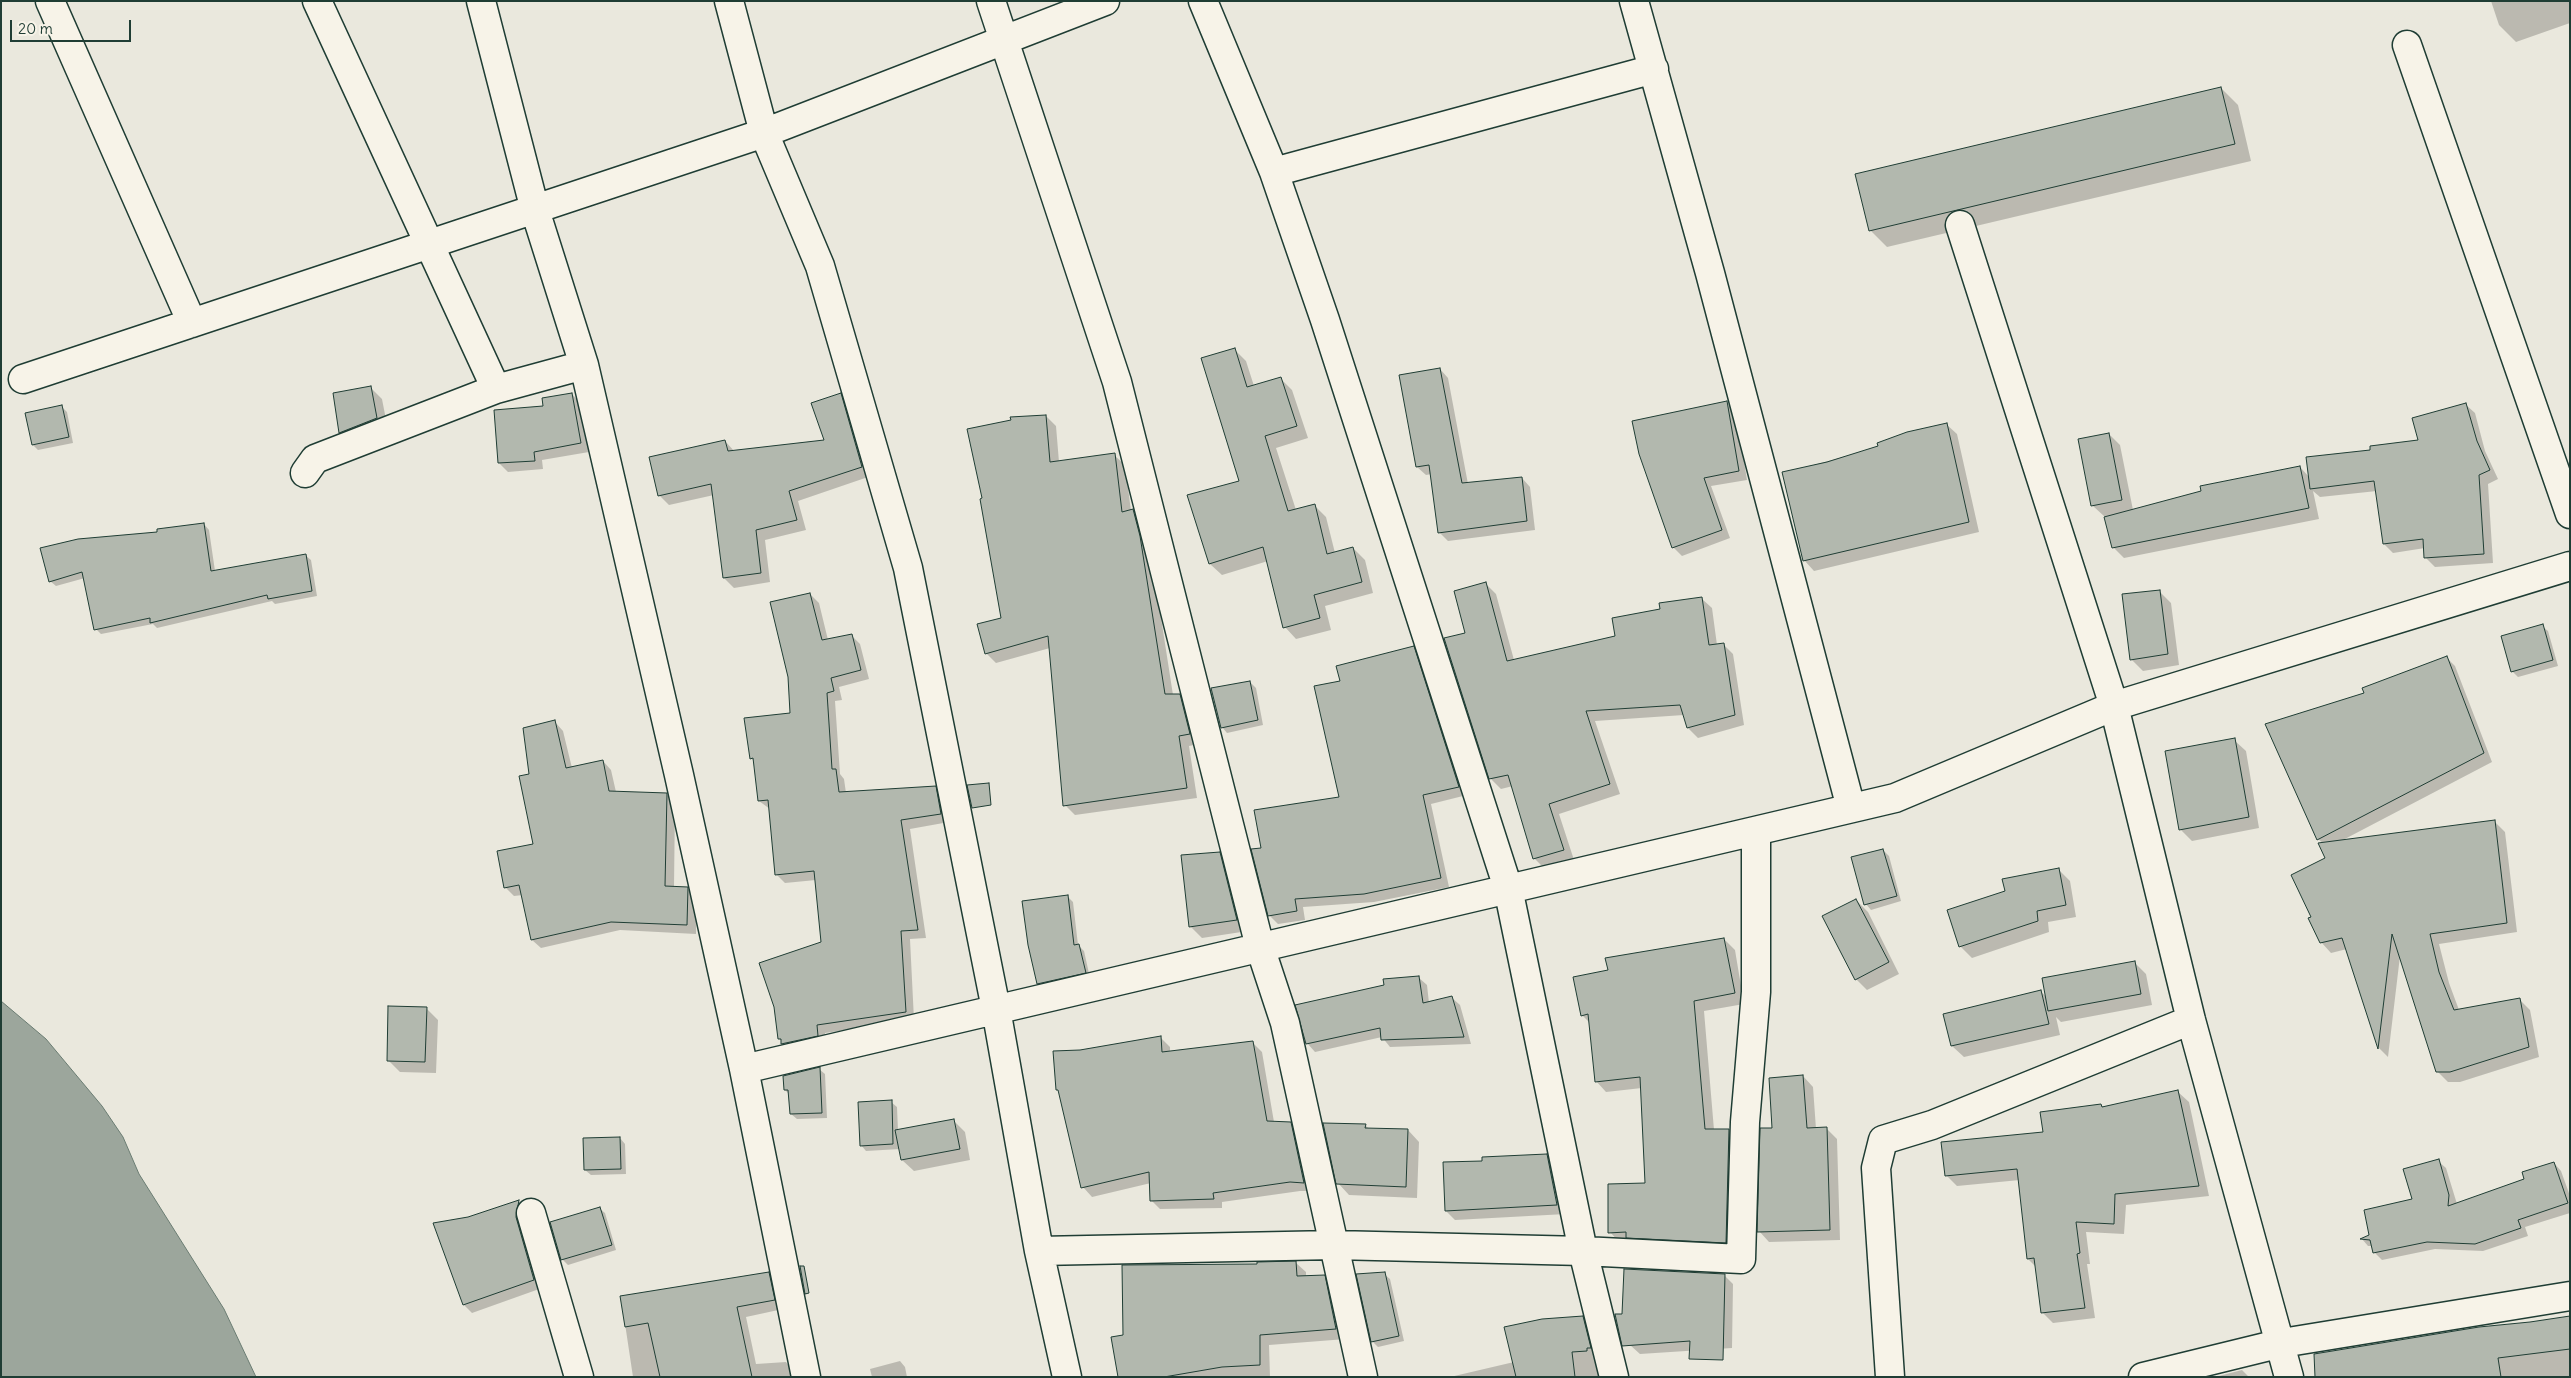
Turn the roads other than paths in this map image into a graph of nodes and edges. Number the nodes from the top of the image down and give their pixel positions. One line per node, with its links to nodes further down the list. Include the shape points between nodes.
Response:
1 (50, 1): 17 (street)
2 (317, 1): 16 (street)
3 (481, 1): 14 (street)
4 (729, 1): 12 (street)
5 (991, 1): 9 (street)
6 (1105, 1): 9 (street)
7 (1203, 1): 13 (street)
8 (1634, 1): 11 (street)
9 (1004, 41): 12 (street); 28 (street, via 1117,382)
10 (2407, 45): 22 (street)
11 (1654, 70): 13 (street); 25 (street)
12 (764, 133): 14 (street); 29 (street, via 820,266 908,568)
13 (1274, 172): 27 (street, via 1325,320)
14 (535, 210): 16 (street); 18 (street)
15 (1960, 225): 24 (street)
16 (429, 245): 17 (street); 20 (street)
17 (192, 322): 19 (street)
18 (584, 365): 20 (street); 31 (street)
19 (23, 379)
20 (496, 389): 21 (street, via 316,459)
21 (305, 473)
22 (2570, 514)
23 (2570, 566): 24 (street)
24 (2114, 706): 25 (street, via 1895,798); 30 (street)
25 (1851, 808): 26 (street)
26 (1756, 831): 27 (street); 35 (street, via 1756,992 1745,1122 1741,1259)
27 (1508, 888): 28 (street); 35 (street)
28 (1260, 947): 29 (street); 33 (street, via 1285,1023)
29 (996, 1009): 31 (street); 34 (street)
30 (2191, 1020): 37 (street); 43 (street, via 1932,1125 1883,1140 1876,1168)
31 (744, 1069): 39 (street)
32 (531, 1213): 38 (street)
33 (1334, 1245): 34 (street); 35 (street); 41 (street)
34 (1039, 1251): 40 (street)
35 (1583, 1251): 42 (street)
36 (2570, 1296): 37 (street)
37 (2282, 1343): 44 (street); 45 (street)
38 (580, 1377)
39 (806, 1377)
40 (1067, 1377)
41 (1363, 1377)
42 (1614, 1377)
43 (1890, 1377)
44 (2143, 1377)
45 (2289, 1377)

